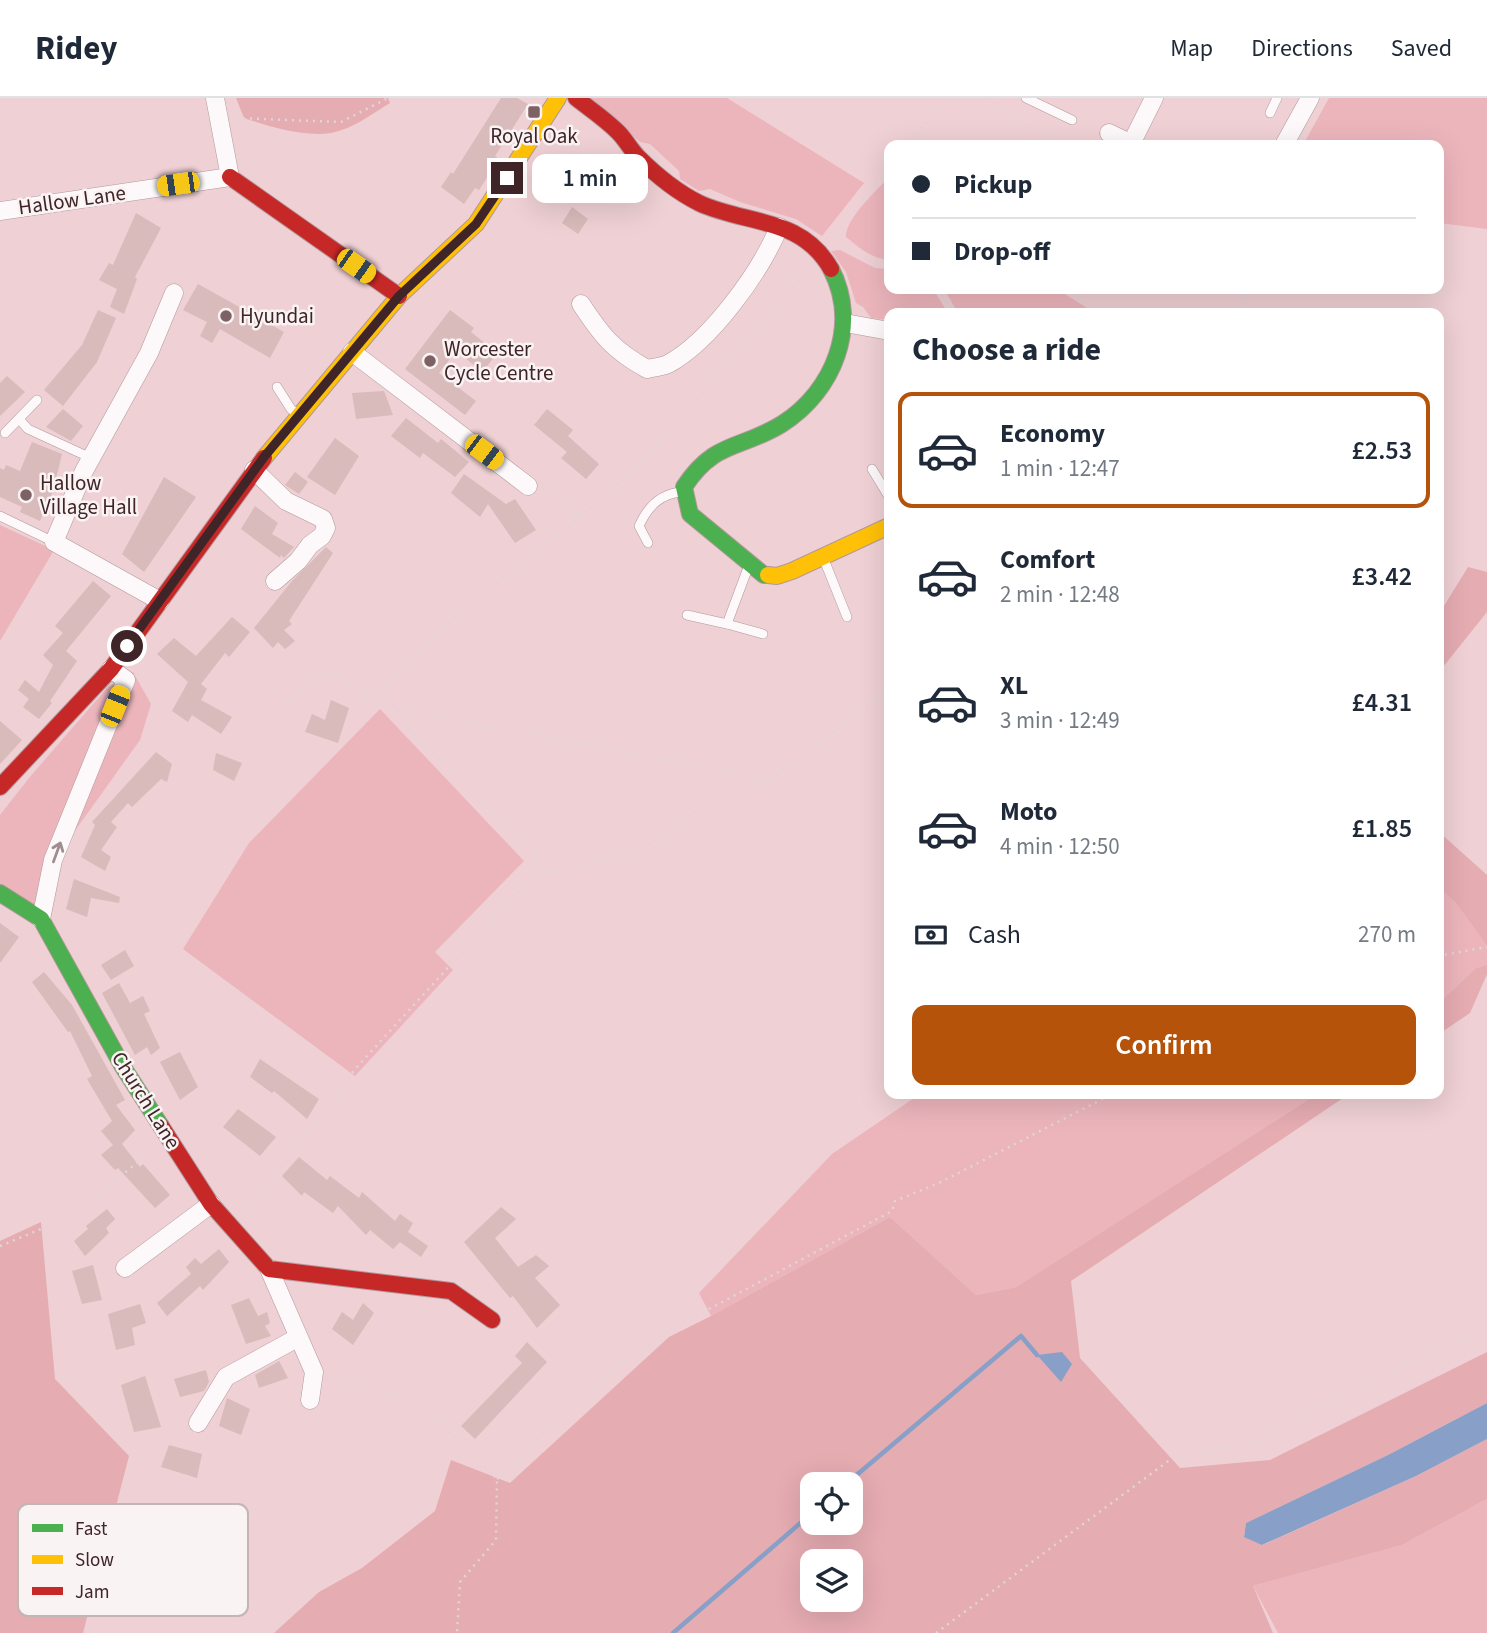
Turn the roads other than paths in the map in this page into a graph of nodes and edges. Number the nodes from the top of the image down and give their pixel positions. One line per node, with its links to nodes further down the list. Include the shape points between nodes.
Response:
1 (215, 98): 14 (street)
2 (558, 98): 18 (street, via 476,224)
3 (576, 98): 16 (street, via 619,133 655,173 694,200)
4 (1026, 98): 9 (lane)
5 (1154, 98): 12 (street)
6 (1277, 98): 8 (lane)
7 (1310, 98): 13 (street)
8 (1270, 113)
9 (1072, 120)
10 (1109, 133): 11 (street)
11 (1124, 140)
12 (1135, 140)
13 (1287, 140)
14 (230, 177): 15 (street, Hallow Lane); 18 (street)
15 (0, 211)
16 (779, 228): 19 (street, via 736,300 666,365 647,369 622,355); 20 (street, via 811,244 836,275)
17 (174, 293): 28 (street, via 149,353)
18 (399, 296): 22 (street)
19 (581, 304)
20 (845, 323): 21 (street); 33 (street, via 833,366 820,390 778,427 707,457 692,472)
21 (884, 330)
22 (352, 352): 25 (street); 31 (street)
23 (277, 387): 25 (lane)
24 (37, 400): 26 (lane)
25 (299, 415): 30 (street)
26 (19, 419): 27 (lane); 28 (lane, via 29,429)
27 (5, 433)
28 (91, 458): 36 (street)
29 (872, 469): 32 (lane)
30 (254, 470): 40 (street, via 286,501 325,522 322,536); 41 (street)
31 (528, 486)
32 (884, 489)
33 (685, 492): 37 (lane, via 670,493 652,506 639,526); 39 (street, via 690,514)
34 (0, 516): 36 (lane)
35 (884, 528): 38 (street)
36 (54, 542): 41 (street)
37 (648, 543)
38 (822, 555): 39 (street, via 777,576 764,575); 43 (lane)
39 (750, 563): 44 (lane)
40 (275, 581)
41 (160, 601): 46 (street)
42 (687, 615): 44 (lane)
43 (846, 617)
44 (727, 624): 45 (lane)
45 (764, 634)
46 (111, 669): 47 (street); 49 (street, one-way to 46, via 54,860 126,680)
47 (0, 787)
48 (0, 892): 49 (street, Church Lane)
49 (41, 919): 50 (street, Church Lane, via 123,1067)
50 (211, 1204): 51 (street); 52 (street, Church Lane)
51 (125, 1268)
52 (269, 1269): 53 (street, via 451,1291); 54 (street, Church Lane)
53 (492, 1320)
54 (297, 1338): 55 (street, Church Lane, via 314,1372); 56 (street, via 226,1377)
55 (310, 1400)
56 (198, 1423)

